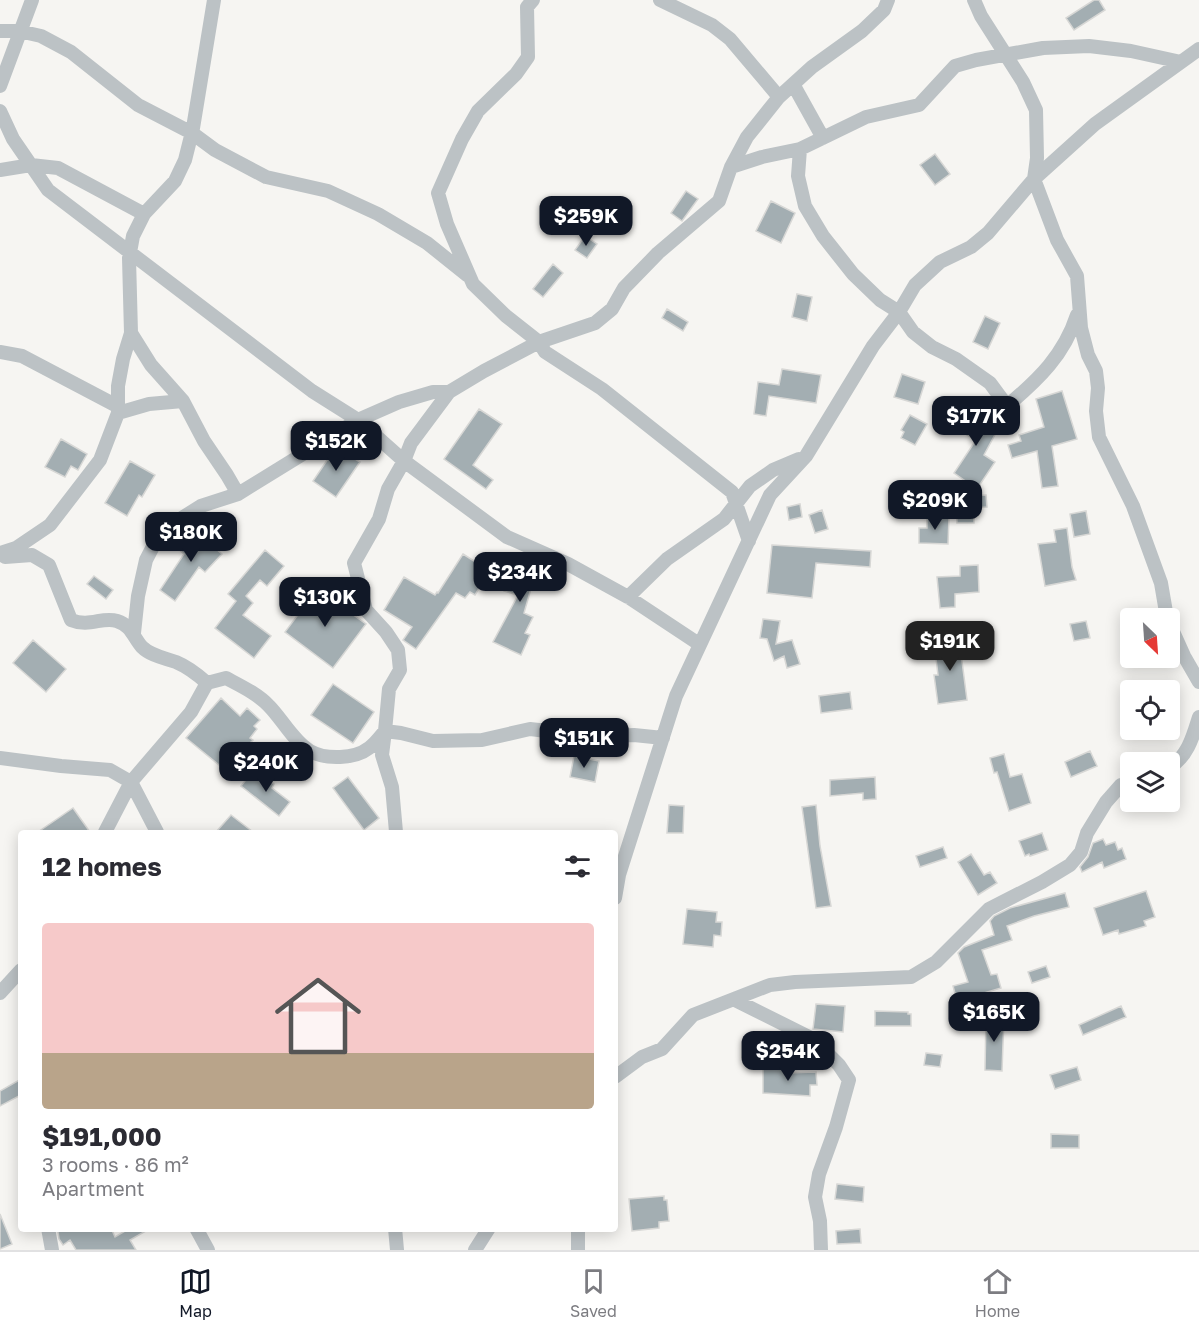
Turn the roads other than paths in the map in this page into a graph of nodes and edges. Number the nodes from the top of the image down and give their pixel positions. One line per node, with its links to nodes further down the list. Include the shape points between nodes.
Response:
1 (32, 0): 8 (street)
2 (214, 0): 16 (street)
3 (660, 0): 14 (street, via 712,25 730,39)
4 (888, 0): 12 (street, via 884,10 862,30)
5 (974, 0): 10 (street)
6 (528, 2): 25 (street, via 528,57 478,111 438,193)
7 (0, 31): 8 (street)
8 (19, 32): 13 (street); 16 (street, via 41,36 71,52 138,105)
9 (1199, 49): 11 (street)
10 (1008, 54): 11 (street, via 1089,46); 17 (street, via 955,66 919,105 866,117); 22 (street, via 1036,110)
11 (1181, 62): 22 (street, via 1095,124)
12 (793, 84): 14 (street); 17 (street)
13 (0, 86)
14 (779, 97): 20 (street, via 747,136)
15 (0, 111): 19 (street)
16 (192, 132): 23 (street, via 175,181); 25 (street, via 215,150 266,177 328,191 378,214 427,243)
17 (823, 138): 18 (street)
18 (800, 149): 20 (street); 27 (street, via 798,176 805,206 823,236 853,274)
19 (31, 165): 21 (street); 23 (street, via 58,168); 24 (street, via 48,190)
20 (731, 167): 29 (street, via 719,201 651,260 624,288 612,309 595,323)
21 (0, 170)
22 (1034, 179): 26 (street, via 1057,240 1077,276); 27 (street, via 988,233 971,248 940,262 915,285)
23 (144, 214): 24 (street, via 132,236)
24 (130, 253): 28 (street); 34 (street, via 312,391)
25 (469, 276): 29 (street, via 506,316)
26 (1078, 310): 27 (street, via 1058,356 1007,406 990,383 932,347 913,332); 42 (street, via 1088,355 1096,371 1099,436 1133,506 1161,583)
27 (899, 312): 35 (street, via 873,346)
28 (131, 333): 32 (street, via 151,365); 33 (street, via 123,359)
29 (539, 342): 31 (street); 38 (street, via 545,352 602,389 732,492)
30 (0, 352): 33 (street, via 22,356)
31 (449, 392): 34 (street, via 433,392 399,402); 36 (street, via 411,443)
32 (183, 401): 33 (street); 37 (street)
33 (118, 409): 40 (street, via 99,460 50,525)
34 (358, 420): 36 (street); 37 (street)
35 (806, 456): 38 (street, via 773,470 750,486); 39 (street, via 770,495)
36 (404, 461): 41 (street, via 507,537); 49 (street, via 388,489 379,519 354,563 366,610 398,650 399,670 389,689)
37 (238, 494): 43 (street, via 201,506 161,531 146,560)
38 (737, 503): 39 (street); 41 (street, via 724,519 667,559)
39 (749, 541): 44 (street)
40 (0, 555): 43 (street, via 32,555 49,565 72,620 82,624 113,620)
41 (628, 597): 44 (street)
42 (1165, 608)
43 (134, 633): 47 (street, via 142,647 192,670)
44 (699, 644): 50 (street)
45 (1180, 647): 46 (street)
46 (1199, 682)
47 (207, 683): 49 (street, via 226,678 251,692 269,705 310,751 326,756 346,757 368,749); 55 (street, via 191,712)
48 (1199, 717): 52 (street)
49 (385, 731): 50 (street, via 433,741 482,740 530,729 597,737); 59 (street, via 382,755 392,787)
50 (663, 738): 60 (street)
51 (1199, 748): 52 (street)
52 (1183, 756): 54 (street)
53 (0, 758): 55 (street, via 110,770)
54 (1180, 759)
55 (131, 782): 57 (street); 58 (street)
56 (1120, 786): 63 (street, via 1106,802 1087,833 1081,852 1070,865 989,909 936,962 911,977 770,985)
57 (106, 830)
58 (156, 830)
59 (396, 830)
60 (618, 881)
61 (18, 975): 62 (street)
62 (10, 988)
63 (735, 1000): 64 (street, via 693,1015 662,1049 642,1056); 75 (street, via 813,1039 849,1080 815,1197)
64 (618, 1075)
65 (49, 1232): 70 (street)
66 (198, 1232): 71 (street)
67 (395, 1232): 72 (street)
68 (486, 1232): 73 (street)
69 (578, 1232): 74 (street)
70 (52, 1250)
71 (208, 1250)
72 (397, 1250)
73 (475, 1250)
74 (578, 1250)
75 (821, 1250)

